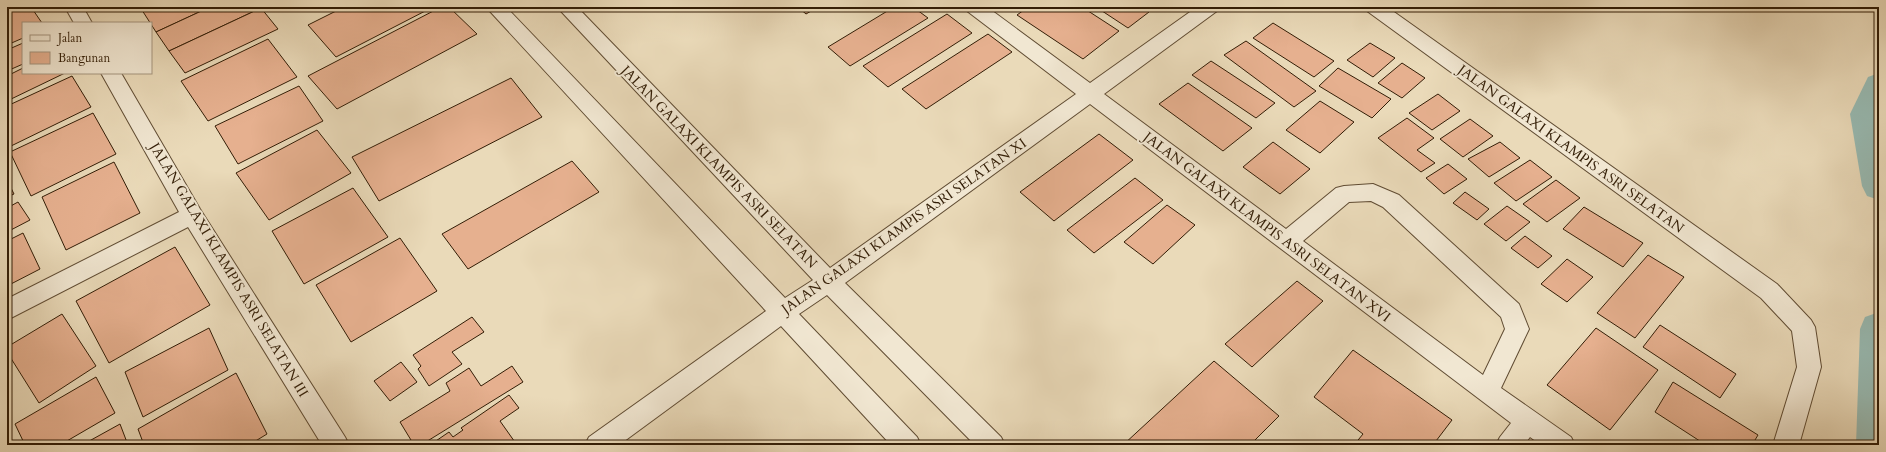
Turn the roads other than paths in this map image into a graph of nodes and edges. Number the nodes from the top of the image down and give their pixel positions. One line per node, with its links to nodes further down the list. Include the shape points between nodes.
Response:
1 (74, 7): 7 (street)
2 (495, 7): 14 (street)
3 (566, 7): 12 (street, JALAN GALAXI KLAMPIS ASRI SELATAN)
4 (974, 7): 9 (street, JALAN GALAXI KLAMPIS ASRI SELATAN XVI)
5 (1210, 7): 9 (street, JALAN GALAXI KLAMPIS ASRI SELATAN XI)
6 (1374, 7): 23 (street, JALAN GALAXI KLAMPIS ASRI SELATAN, via 1769,291 1803,327 1808,367)
7 (82, 22)
8 (112, 74): 10 (street, JALAN GALAXI KLAMPIS ASRI SELATAN III)
9 (1090, 94): 11 (street, JALAN GALAXI KLAMPIS ASRI SELATAN XVI); 12 (street, JALAN GALAXI KLAMPIS ASRI SELATAN XI)
10 (192, 215): 13 (street); 17 (street, JALAN GALAXI KLAMPIS ASRI SELATAN III)
11 (1286, 242): 15 (street, JALAN GALAXI KLAMPIS ASRI SELATAN XVI); 15 (street, via 1344,194 1373,192 1391,201 1511,311 1517,329)
12 (830, 282): 14 (street, JALAN GALAXI KLAMPIS ASRI SELATAN XI); 20 (street, JALAN GALAXI KLAMPIS ASRI SELATAN)
13 (7, 310)
14 (783, 312): 18 (street, JALAN GALAXI KLAMPIS ASRI SELATAN XI); 19 (street)
15 (1487, 392): 16 (street, JALAN GALAXI KLAMPIS ASRI SELATAN XVI)
16 (1527, 422): 21 (street); 22 (street, JALAN GALAXI KLAMPIS ASRI SELATAN XVI)
17 (336, 445)
18 (598, 445)
19 (908, 445)
20 (992, 445)
21 (1509, 445)
22 (1562, 445)
23 (1786, 445)

